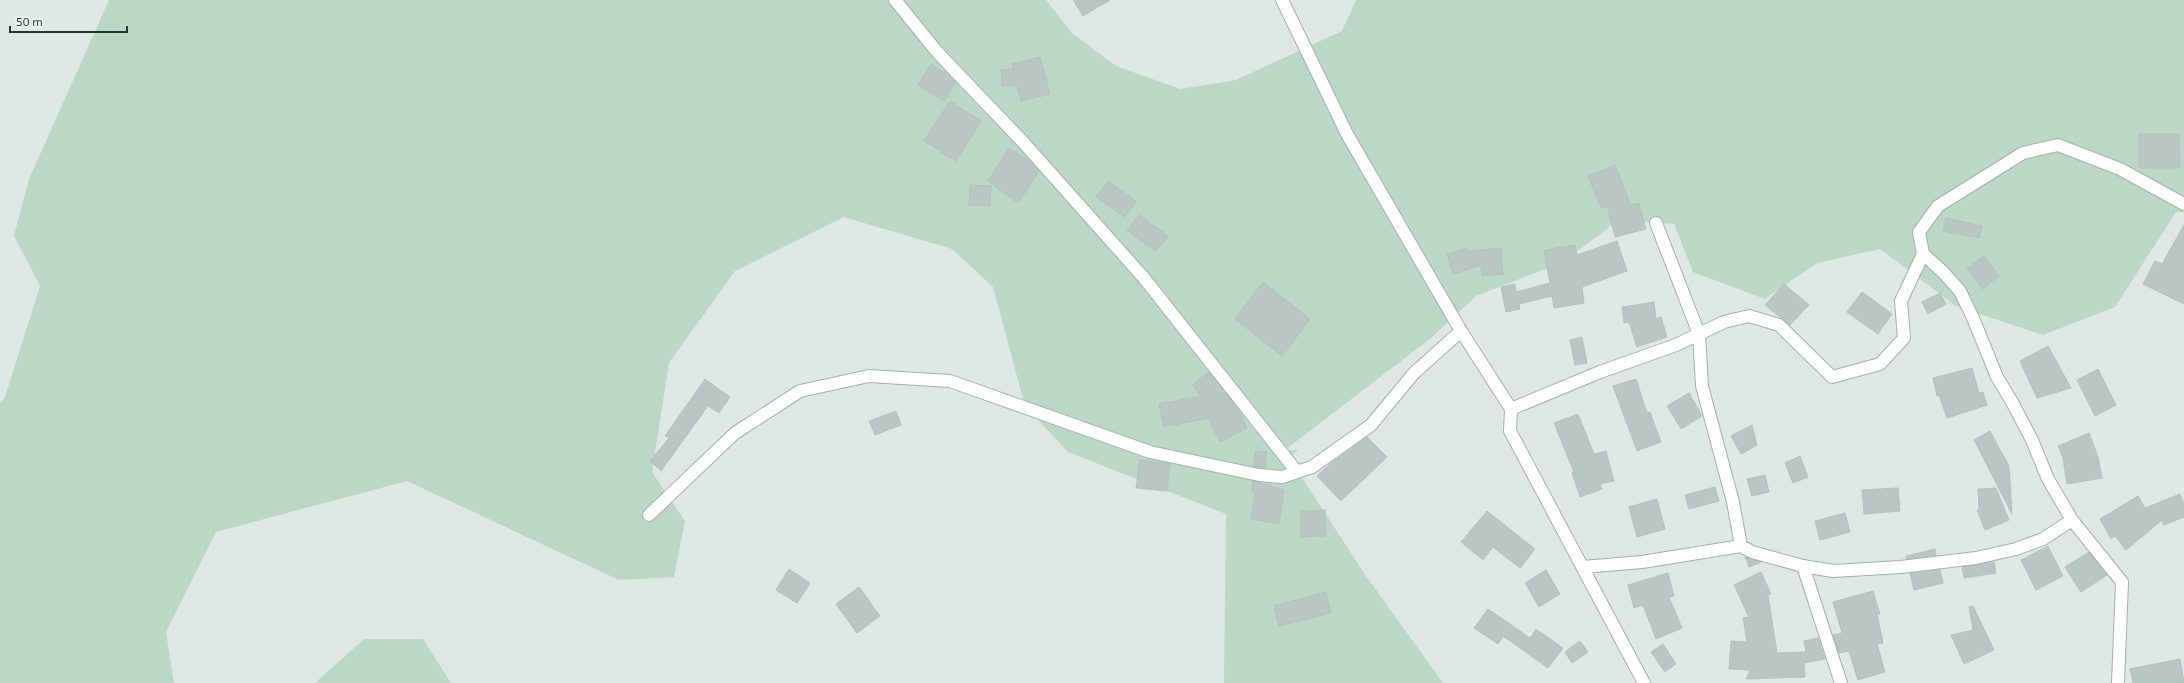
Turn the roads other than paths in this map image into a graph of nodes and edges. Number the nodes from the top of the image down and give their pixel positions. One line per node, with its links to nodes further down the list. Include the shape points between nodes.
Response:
1 (895, 0): 9 (street, via 938,53 1023,142 1144,278)
2 (1282, 0): 6 (street, via 1347,134)
3 (2184, 204): 5 (street, via 2120,168 2058,145 2023,153 1938,206 1919,232)
4 (1656, 223): 7 (street)
5 (1923, 254): 7 (street, via 1901,301 1904,338 1880,364 1832,377 1779,324 1749,316 1724,322); 11 (street, via 1960,292 1997,378 2032,440 2048,479)
6 (1461, 331): 8 (street); 9 (street, via 1414,373 1371,425 1312,467)
7 (1699, 334): 8 (street, via 1676,346 1600,372); 12 (street, via 1702,386 1733,502)
8 (1511, 409): 14 (street, via 1510,431)
9 (1297, 472): 10 (street, via 1282,477 1259,475 1150,452 950,381 869,376 800,391 735,433)
10 (649, 515)
11 (2072, 520): 13 (street, via 2043,539 2016,549 1976,558 1894,568 1833,571); 17 (street, via 2122,582)
12 (1741, 546): 13 (street, via 1752,552); 14 (street, via 1642,562)
13 (1803, 566): 16 (street)
14 (1583, 567): 15 (street)
15 (1644, 683)
16 (1841, 683)
17 (2118, 683)

